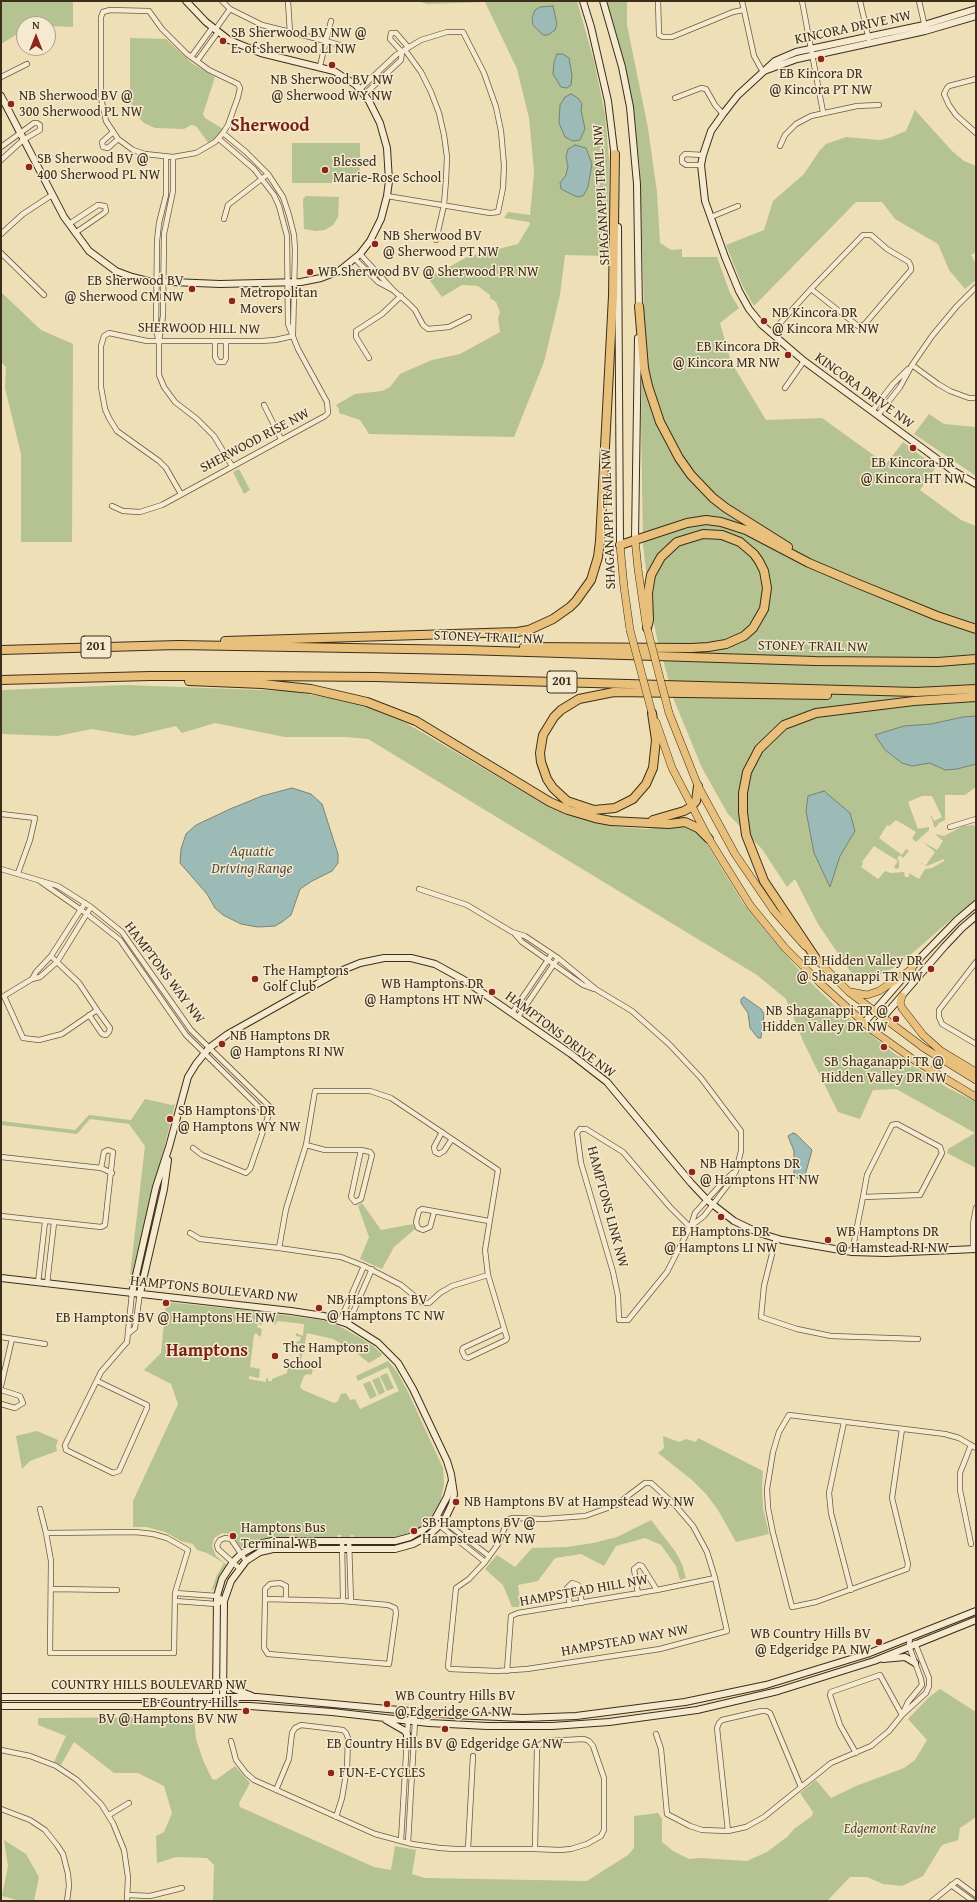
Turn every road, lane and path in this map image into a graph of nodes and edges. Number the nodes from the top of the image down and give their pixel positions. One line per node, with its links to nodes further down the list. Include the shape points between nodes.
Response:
1 (186, 1): 17 (street)
2 (222, 1): 11 (street)
3 (288, 1): 18 (street)
4 (583, 1): 47 (street, SHAGANAPPI TRAIL NW, via 602,75)
5 (603, 1): 76 (street, SHAGANAPPI TRAIL NW, via 622,67 630,107 637,184)
6 (658, 1): 13 (street, via 659,35 663,38)
7 (742, 1): 13 (street)
8 (802, 1): 23 (street)
9 (860, 1): 19 (street)
10 (919, 1): 16 (street)
11 (230, 9): 17 (street); 18 (street, via 262,25)
12 (976, 9): 16 (street, KINCORA DRIVE NW)
13 (743, 10): 28 (street, via 754,56)
14 (976, 16): 16 (street, KINCORA DRIVE NW)
15 (331, 21): 20 (street)
16 (925, 28): 19 (street, KINCORA DRIVE NW)
17 (215, 30): 24 (street); 25 (street); 27 (street, via 253,51)
18 (290, 33): 20 (street)
19 (870, 40): 23 (street, KINCORA DRIVE NW)
20 (326, 41): 21 (street); 27 (street)
21 (346, 47)
22 (405, 50): 31 (street, via 396,55); 32 (street, via 401,60); 57 (street, via 426,82 442,124 447,157); 57 (street, via 436,34 463,32 484,73 499,119 504,165 498,212 490,213)
23 (812, 52): 28 (street, KINCORA DRIVE NW); 36 (street)
24 (191, 57): 25 (street); 39 (street, via 162,29 149,11 103,12 101,98 104,116)
25 (197, 61): 40 (street, via 218,75 234,81 240,88)
26 (27, 64): 29 (street)
27 (320, 66): 31 (street, via 341,75)
28 (763, 72): 37 (street, KINCORA DRIVE NW, via 738,95)
29 (1, 77)
30 (976, 79): 41 (street, via 949,86 944,94 956,115)
31 (360, 89): 32 (street)
32 (365, 94): 56 (street, via 377,115 385,139 388,166)
33 (1, 96): 38 (street)
34 (675, 98): 37 (street, via 701,88 706,89)
35 (878, 105): 36 (street)
36 (823, 112): 45 (street, via 796,124 785,135)
37 (723, 114): 48 (street, KINCORA DRIVE NW, via 711,132)
38 (19, 132): 44 (street); 44 (street, via 34,123 40,125 38,131); 46 (street)
39 (112, 133): 42 (street); 42 (street, via 102,142 103,147 107,148)
40 (223, 133): 43 (street); 53 (street)
41 (976, 133)
42 (118, 139): 49 (street, via 138,152)
43 (219, 139): 50 (street, via 196,153); 54 (street, SHERWOOD RISE NW)
44 (23, 140): 51 (street); 55 (street)
45 (780, 146)
46 (1, 147)
47 (615, 154): 99 (street, SHAGANAPPI TRAIL NW, via 619,278); 103 (highway, via 614,296 600,541 591,580 576,601 553,620 517,632 275,638 202,641)
48 (703, 155): 52 (street, KINCORA DRIVE NW); 52 (street, via 685,154 682,157 682,162 686,165)
49 (166, 157): 50 (street); 67 (street, via 166,192 157,234)
50 (173, 157): 70 (street, via 173,191 164,234)
51 (1, 160)
52 (701, 165): 59 (street, KINCORA DRIVE NW, via 704,196)
53 (268, 174): 54 (street); 69 (street, via 283,197 294,235)
54 (262, 179): 60 (street, via 228,205); 68 (street, SHERWOOD RISE NW, via 274,195 285,223 288,252)
55 (52, 195): 61 (street); 63 (street, via 23,214)
56 (387, 196): 57 (street); 66 (street, via 378,226)
57 (444, 205): 64 (street)
58 (738, 206): 59 (street)
59 (711, 217): 78 (street, KINCORA DRIVE NW, via 739,291 749,309)
60 (224, 219)
61 (69, 224): 62 (street); 62 (street, via 98,205 105,206 104,213)
62 (75, 233): 67 (street, via 89,251 108,267 132,277)
63 (1, 234)
64 (436, 240)
65 (1, 253): 74 (street)
66 (358, 257): 69 (street, via 339,271 327,276); 73 (street); 73 (street, via 378,282)
67 (156, 282): 70 (street); 80 (street, via 156,331)
68 (286, 282): 69 (street); 70 (street); 79 (street, SHERWOOD RISE NW, via 286,314)
69 (294, 282): 79 (street)
70 (164, 283): 80 (street, via 162,331)
71 (976, 287): 85 (street, via 956,306)
72 (811, 289): 72 (street, via 858,326 864,325 911,267 909,262 887,249 871,235 863,235); 78 (street)
73 (394, 291): 75 (street)
74 (44, 294)
75 (401, 296): 77 (street, via 428,329 448,327); 83 (street, via 382,314 356,331 356,337)
76 (639, 306): 98 (street, SHAGANAPPI TRAIL NW); 100 (highway, via 644,368 654,406 668,440 691,475 726,508 790,549)
77 (469, 317)
78 (771, 333): 84 (street, KINCORA DRIVE NW)
79 (292, 336): 82 (street, SHERWOOD HILL NW, via 274,340); 93 (street, SHERWOOD RISE NW, via 327,402 328,413)
80 (159, 341): 81 (street, SHERWOOD HILL NW); 91 (street, SHERWOOD HILL NW, via 109,333 104,336 101,346 101,387 105,409); 94 (street, via 158,369 164,387 175,402 198,419 214,436)
81 (215, 341): 82 (street, SHERWOOD HILL NW); 82 (street, via 215,357 218,362 224,362 226,358)
82 (226, 341)
83 (369, 358)
84 (804, 361): 86 (street); 89 (street, KINCORA DRIVE NW)
85 (912, 365): 87 (street, via 950,391); 89 (street); 90 (street, via 900,387)
86 (786, 388)
87 (976, 398)
88 (264, 405): 93 (street)
89 (872, 411): 90 (street, KINCORA DRIVE NW)
90 (878, 415): 95 (street, KINCORA DRIVE NW, via 952,470)
91 (112, 424): 92 (street); 96 (street, SHERWOOD HILL NW, via 128,440 159,461 171,475)
92 (107, 428)
93 (281, 439): 94 (street, SHERWOOD RISE NW)
94 (232, 466): 96 (street, SHERWOOD RISE NW)
95 (976, 484)
96 (181, 494): 97 (street, SHERWOOD RISE NW, via 148,510 123,511)
97 (112, 506)
98 (635, 539): 99 (highway); 100 (highway, via 687,523 706,520 721,522 746,530 809,563); 101 (main road, SHAGANAPPI TRAIL NW)
99 (620, 545): 112 (main road, SHAGANAPPI TRAIL NW, bridge, via 630,630)
100 (856, 583): 102 (highway)
101 (647, 628): 105 (highway, via 651,576 661,557 677,542 703,534 722,535 740,542 754,554 764,570 767,588 764,609 753,628 744,636 726,644 708,647 533,646); 113 (main road, SHAGANAPPI TRAIL NW, bridge, via 669,713)
102 (976, 629)
103 (178, 645): 104 (highway, STONEY TRAIL NW / 201); 105 (highway, STONEY TRAIL NW / 201)
104 (1, 650)
105 (465, 650): 106 (highway, STONEY TRAIL NW / 201, via 815,661 938,662)
106 (976, 659)
107 (149, 676): 108 (highway, 201); 110 (highway, 201, via 375,677); 117 (highway, via 159,680 304,688 367,702 416,721 568,810 611,821)
108 (1, 680)
109 (976, 689): 110 (highway, 201)
110 (916, 692): 112 (highway, via 833,695 614,692 588,697 561,710 554,716 543,735 540,753 547,780 567,801 586,808 605,810 628,802 642,790 653,768 656,740)
111 (976, 697): 135 (highway, via 816,713 784,725 759,749 747,772 743,793 746,835 764,881)
112 (652, 713): 114 (main road, SHAGANAPPI TRAIL NW, via 672,768)
113 (698, 786): 114 (highway, via 696,801); 135 (main road, SHAGANAPPI TRAIL NW, via 725,838 753,883)
114 (691, 807): 117 (highway); 119 (main road, SHAGANAPPI TRAIL NW)
115 (1, 814): 121 (street, via 35,818)
116 (976, 819): 118 (street)
117 (649, 821): 119 (highway, via 669,824 685,822 698,828)
118 (950, 827)
119 (709, 839): 153 (main road, SHAGANAPPI TRAIL NW, via 750,905 768,927 803,966)
120 (1, 869): 121 (street, HAMPTONS WAY NW)
121 (18, 873): 122 (street, HAMPTONS WAY NW)
122 (36, 879): 124 (street, HAMPTONS WAY NW, via 58,886); 127 (street, HAMPTONS WAY NW)
123 (419, 889): 130 (street, via 467,906)
124 (85, 903): 126 (street, HAMPTONS WAY NW); 127 (street)
125 (976, 904): 139 (street, via 957,920)
126 (92, 907): 128 (street); 140 (street, HAMPTONS WAY NW, via 122,932)
127 (80, 910): 128 (street, HAMPTONS WAY NW); 132 (street)
128 (87, 914): 136 (street); 141 (street, HAMPTONS WAY NW, via 120,940)
129 (976, 916): 146 (street, via 962,928)
130 (512, 932): 131 (street, via 525,936); 134 (street)
131 (552, 954): 133 (street); 134 (street)
132 (51, 956): 136 (street); 142 (street)
133 (558, 958): 138 (street); 143 (street)
134 (548, 960): 138 (street); 149 (street)
135 (817, 960): 144 (main road, SHAGANAPPI TRAIL NW)
136 (57, 962): 142 (street, via 40,977); 147 (street, via 79,983)
137 (976, 962): 155 (street, via 939,1010 939,1017 942,1024)
138 (553, 964): 143 (street, via 582,985); 151 (street)
139 (912, 969): 144 (main road, via 879,991 867,994); 148 (street)
140 (151, 973): 141 (street); 156 (street, HAMPTONS WAY NW, via 191,1030)
141 (146, 976): 157 (street, HAMPTONS WAY NW, via 186,1035)
142 (32, 979): 145 (street)
143 (597, 990): 172 (street, via 632,1011 669,1044 701,1078 742,1131)
144 (849, 992): 148 (main road, SHAGANAPPI TRAIL NW)
145 (2, 996): 150 (street, via 24,1038 39,1040 62,1034)
146 (902, 996): 152 (street); 158 (main road, via 902,1008 922,1035 941,1051)
147 (97, 1010): 150 (street); 150 (street, via 110,1028 106,1035 102,1034)
148 (875, 1011): 152 (main road, SHAGANAPPI TRAIL NW); 153 (street)
149 (512, 1013): 151 (street, HAMPTONS DRIVE NW); 156 (street, HAMPTONS DRIVE NW, via 464,980 435,964 411,958 384,958 360,963 338,972 228,1034)
150 (89, 1015)
151 (518, 1017): 175 (street, HAMPTONS DRIVE NW, via 607,1082)
152 (883, 1017): 154 (street); 160 (main road, SHAGANAPPI TRAIL NW, via 940,1059)
153 (864, 1023): 154 (main road, SHAGANAPPI TRAIL NW)
154 (872, 1030): 162 (main road, SHAGANAPPI TRAIL NW, via 914,1060)
155 (976, 1044)
156 (209, 1048): 157 (street, HAMPTONS DRIVE NW); 159 (street, HAMPTONS WAY NW)
157 (204, 1054): 161 (street, HAMPTONS WAY NW); 167 (street, HAMPTONS DRIVE NW, via 188,1077)
158 (976, 1072)
159 (241, 1080): 161 (street); 163 (street, HAMPTONS WAY NW, via 271,1108)
160 (976, 1080)
161 (236, 1086): 163 (street, HAMPTONS WAY NW)
162 (976, 1097)
163 (268, 1116): 168 (street, via 250,1169 246,1173 202,1155)
164 (442, 1132): 165 (street); 165 (street, via 434,1147 435,1152 439,1154 444,1151); 166 (street, via 391,1098 370,1092 315,1091)
165 (452, 1139): 180 (street, via 498,1170)
166 (306, 1145): 169 (street, via 325,1150); 186 (street, via 286,1209)
167 (169, 1147): 195 (street, HAMPTONS DRIVE NW, via 156,1187); 196 (street, HAMPTONS DRIVE NW, via 164,1188)
168 (193, 1148)
169 (361, 1150): 169 (street, via 351,1197 355,1202 361,1199 372,1155)
170 (1, 1157): 171 (street)
171 (101, 1168): 173 (street); 173 (street, via 104,1152 110,1151 114,1154)
172 (736, 1171): 175 (street, HAMPTONS LINK NW); 176 (street, HAMPTONS LINK NW)
173 (112, 1174): 182 (street, via 105,1225 101,1227)
174 (863, 1197): 174 (street, via 867,1175 892,1125 896,1124 940,1147 942,1153 920,1195); 188 (street)
175 (707, 1200): 176 (street, HAMPTONS DRIVE NW); 183 (street, HAMPTONS LINK NW, via 696,1213)
176 (712, 1204): 183 (street, HAMPTONS LINK NW, via 704,1216); 185 (street, HAMPTONS DRIVE NW, via 734,1221 758,1233)
177 (976, 1208): 187 (street, via 973,1224)
178 (434, 1212): 178 (street, via 422,1209 419,1211 416,1222 418,1228 423,1230 430,1227); 180 (street)
179 (1, 1216): 181 (street)
180 (489, 1221): 191 (street, via 485,1250)
181 (45, 1222): 182 (street); 193 (street)
182 (54, 1223): 194 (street)
183 (690, 1227): 183 (street, HAMPTONS LINK NW, via 667,1272 628,1320 619,1320 613,1272 581,1163 577,1133 580,1129 586,1129 623,1152)
184 (190, 1233): 186 (street, via 200,1239)
185 (776, 1238): 188 (street, HAMPTONS DRIVE NW); 203 (street, via 764,1286 761,1317 797,1329 831,1336)
186 (279, 1248): 189 (street, via 340,1257)
187 (974, 1249): 188 (street, HAMPTONS DRIVE NW)
188 (852, 1252)
189 (364, 1266): 190 (street); 197 (street)
190 (372, 1269): 191 (street, via 401,1285 423,1303 429,1303 452,1286); 198 (street)
191 (488, 1276): 199 (street)
192 (1, 1278): 193 (street, HAMPTONS BOULEVARD NW)
193 (38, 1282): 194 (street, HAMPTONS BOULEVARD NW)
194 (47, 1284): 195 (street, HAMPTONS BOULEVARD NW)
195 (132, 1293): 196 (street, HAMPTONS BOULEVARD NW); 200 (street, via 127,1327)
196 (140, 1293): 197 (street, HAMPTONS BOULEVARD NW, via 305,1312); 200 (street, via 135,1328)
197 (340, 1321): 198 (street, HAMPTONS BOULEVARD NW)
198 (348, 1324): 212 (street, HAMPTONS BOULEVARD NW, via 378,1343 398,1363 448,1461)
199 (504, 1329): 199 (street, via 463,1348 465,1357 468,1358 506,1340)
200 (129, 1334): 205 (street, via 122,1349 105,1367)
201 (1, 1338): 202 (street)
202 (12, 1339): 204 (street); 206 (street)
203 (918, 1339)
204 (45, 1344)
205 (97, 1381): 205 (street, via 65,1446 66,1450 113,1473 119,1471 147,1405)
206 (1, 1386)
207 (1, 1390): 208 (street, via 20,1396 23,1403 15,1408)
208 (1, 1404)
209 (844, 1422): 210 (street); 232 (street, via 829,1493 830,1513); 232 (street, via 789,1415 779,1432 773,1452 769,1469 768,1501 773,1533 792,1607)
210 (902, 1429): 211 (street, via 945,1434); 232 (street, via 892,1498 908,1564 907,1569)
211 (974, 1446): 219 (street, via 960,1473 960,1490)
212 (451, 1483): 214 (street, HAMPTONS BOULEVARD NW); 215 (street, HAMPTONS BOULEVARD NW, via 454,1498)
213 (40, 1508): 216 (street)
214 (436, 1518): 215 (street); 218 (street, HAMPTONS BOULEVARD NW, via 410,1537 394,1541)
215 (442, 1523): 221 (street, via 413,1544 395,1549); 223 (street); 226 (street)
216 (46, 1533): 229 (street, via 51,1561); 233 (street, via 135,1532 167,1538 188,1550)
217 (342, 1541): 218 (street, HAMPTONS BOULEVARD NW); 220 (street); 222 (street, HAMPTONS BOULEVARD NW, via 272,1541 259,1544)
218 (349, 1541): 221 (street)
219 (971, 1544)
220 (342, 1549): 221 (street); 224 (street, via 273,1549 260,1552); 240 (street)
221 (349, 1549): 241 (street)
222 (241, 1554): 224 (street); 225 (street, HAMPTONS BOULEVARD NW); 225 (street, via 231,1540 220,1540 218,1548)
223 (489, 1556): 226 (street, HAMPSTEAD WAY NW); 228 (street, HAMPSTEAD WAY NW, via 498,1544 508,1520 512,1518 585,1516 616,1505 645,1483 651,1483 675,1504 693,1526 707,1552)
224 (246, 1561): 227 (street)
225 (233, 1562): 227 (street); 235 (street, HAMPTONS BOULEVARD NW, via 222,1579)
226 (485, 1562): 252 (street, HAMPSTEAD WAY NW, via 456,1588 448,1667)
227 (239, 1568): 238 (street)
228 (715, 1578): 231 (street, HAMPSTEAD HILL NW); 252 (street, HAMPSTEAD WAY NW, via 727,1631 660,1649)
229 (51, 1589): 230 (street); 239 (street, via 50,1654 174,1653)
230 (117, 1590)
231 (658, 1590): 234 (street, HAMPSTEAD HILL NW); 234 (street, via 639,1565 634,1569)
232 (851, 1590)
233 (175, 1592): 235 (street); 239 (street)
234 (638, 1594): 242 (street, HAMPSTEAD HILL NW)
235 (217, 1596): 238 (street); 243 (street, HAMPTONS BOULEVARD NW)
236 (265, 1599): 237 (street); 237 (street, via 265,1589 270,1584 280,1582 286,1586); 241 (street, via 264,1648 268,1654 389,1664 395,1608)
237 (286, 1599): 240 (street)
238 (224, 1600): 243 (street); 253 (street)
239 (175, 1601): 243 (street)
240 (343, 1602): 241 (street)
241 (350, 1602)
242 (582, 1603): 244 (street, HAMPSTEAD HILL NW); 244 (street, via 578,1585 572,1583 567,1588)
243 (216, 1604): 255 (street, HAMPTONS BOULEVARD NW)
244 (570, 1605): 252 (street, HAMPSTEAD HILL NW, via 511,1616)
245 (976, 1611): 247 (street, COUNTRY HILLS BOULEVARD NW)
246 (976, 1620): 248 (street, COUNTRY HILLS BOULEVARD NW)
247 (910, 1637): 248 (street); 249 (street); 261 (street, COUNTRY HILLS BOULEVARD NW, via 783,1681 712,1698 658,1707 576,1716 523,1718)
248 (916, 1644): 249 (street, COUNTRY HILLS BOULEVARD NW); 262 (street, via 929,1678 929,1686 926,1693)
249 (909, 1646): 250 (street, COUNTRY HILLS BOULEVARD NW); 251 (street)
250 (874, 1661): 251 (street, via 905,1658); 265 (street, COUNTRY HILLS BOULEVARD NW, via 745,1700 636,1719 530,1726 480,1726)
251 (915, 1663): 262 (street, via 922,1685 908,1702)
252 (507, 1671)
253 (224, 1681): 256 (street); 257 (street, via 234,1689)
254 (1, 1697): 255 (street, COUNTRY HILLS BOULEVARD NW)
255 (216, 1697): 256 (street, COUNTRY HILLS BOULEVARD NW); 259 (street, HAMPTONS BOULEVARD NW)
256 (223, 1697): 257 (street, COUNTRY HILLS BOULEVARD NW); 260 (street)
257 (257, 1697): 261 (street, COUNTRY HILLS BOULEVARD NW)
258 (1, 1706): 259 (street, COUNTRY HILLS BOULEVARD NW)
259 (216, 1706): 260 (street, COUNTRY HILLS BOULEVARD NW)
260 (223, 1706): 263 (street, COUNTRY HILLS BOULEVARD NW, via 278,1708)
261 (414, 1712): 264 (street); 265 (street)
262 (902, 1715): 270 (street, via 878,1742); 270 (street, via 880,1675 831,1692 840,1725)
263 (381, 1718): 264 (street, COUNTRY HILLS BOULEVARD NW); 268 (street, via 405,1730)
264 (408, 1721): 265 (street, COUNTRY HILLS BOULEVARD NW); 268 (street)
265 (415, 1721): 273 (street)
266 (656, 1734): 280 (street, via 661,1749 667,1814 702,1830)
267 (231, 1740): 275 (street, via 236,1760 246,1773)
268 (407, 1742): 272 (street)
269 (1, 1750): 278 (street, via 30,1756 65,1772 93,1795)
270 (856, 1753): 274 (street, via 831,1763)
271 (473, 1756): 282 (street)
272 (404, 1779): 273 (street); 281 (street)
273 (412, 1780): 281 (street)
274 (801, 1788): 280 (street, via 756,1822); 280 (street, via 770,1713 761,1711 722,1720 717,1728)
275 (276, 1790): 279 (street); 279 (street, via 289,1759 295,1728 301,1726 343,1730 348,1738 347,1768)
276 (129, 1803): 278 (street)
277 (1, 1809): 288 (street, via 30,1820 45,1830 58,1845 68,1874)
278 (109, 1815): 286 (street, via 126,1858)
279 (336, 1817): 281 (street, via 364,1831)
280 (728, 1831)
281 (405, 1842): 282 (street, via 440,1848)
282 (468, 1849): 283 (street)
283 (535, 1849): 283 (street, via 560,1850 579,1847 594,1841 604,1832 604,1778 589,1741 545,1741 537,1747)
284 (951, 1885): 287 (street, via 958,1881); 290 (street); 291 (street)
285 (182, 1888): 286 (street, via 150,1896)
286 (128, 1895): 289 (street)
287 (976, 1895)
288 (67, 1901)
289 (127, 1901)
290 (932, 1901)
291 (973, 1901)

